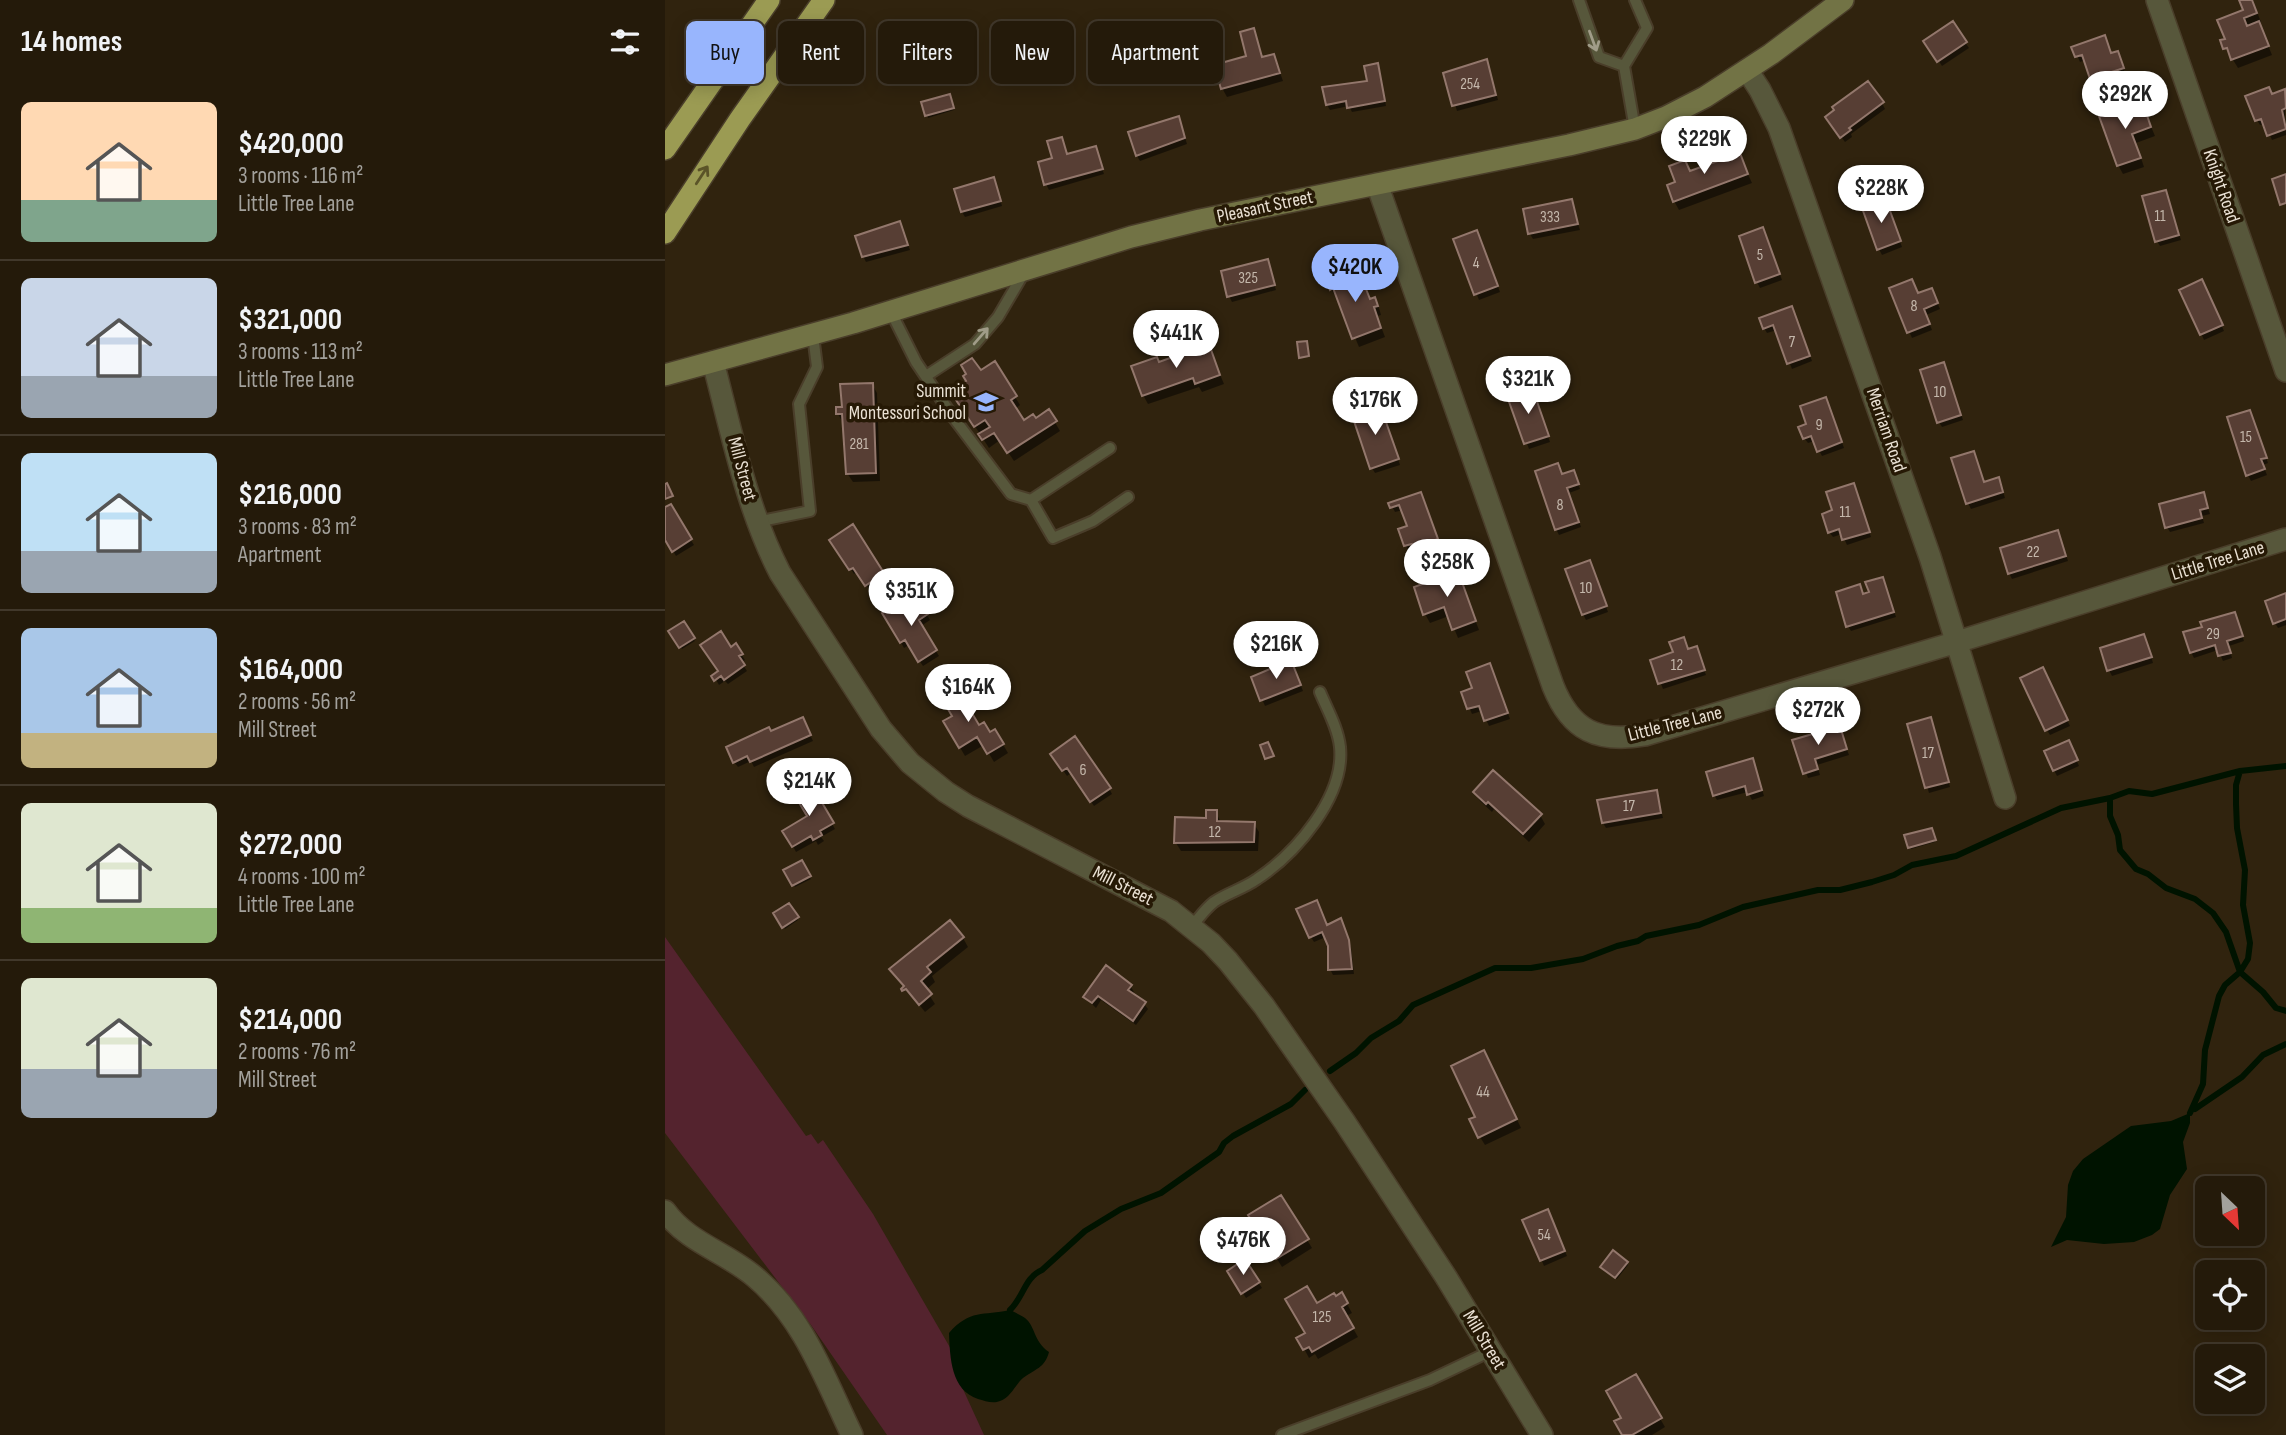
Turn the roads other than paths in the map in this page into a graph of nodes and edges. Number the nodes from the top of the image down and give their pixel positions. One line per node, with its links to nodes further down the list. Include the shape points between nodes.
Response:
1 (769, 0): 10 (highway)
2 (824, 0): 12 (highway, one-way to 2)
3 (1579, 0): 7 (lane, one-way to 7, via 1599,57)
4 (1635, 0): 7 (lane, via 1647,29)
5 (2157, 0): 17 (street, Knight Road)
6 (1831, 3): 8 (main road, Pleasant Street)
7 (1624, 66): 9 (lane)
8 (1747, 70): 9 (main road, Pleasant Street, via 1691,105); 25 (street, Merriam Road, via 1779,128)
9 (1636, 129): 11 (main road, Pleasant Street)
10 (665, 149)
11 (1377, 184): 13 (main road, Pleasant Street, via 1165,228); 25 (street, Little Tree Lane, via 1553,686 1568,716 1580,726 1611,738 1645,735)
12 (665, 233)
13 (1027, 269): 14 (main road, Pleasant Street); 19 (lane, one-way to 13, via 975,344 998,317)
14 (891, 312): 15 (main road, Pleasant Street); 19 (lane)
15 (813, 335): 16 (main road, Pleasant Street); 23 (lane, via 817,367 799,404 810,511)
16 (713, 362): 18 (main road, Pleasant Street); 23 (street, Mill Street)
17 (2286, 371)
18 (665, 375)
19 (926, 376): 22 (lane, via 1010,494)
20 (1109, 448): 22 (lane)
21 (1128, 497): 22 (lane, via 1093,521 1053,538)
22 (1031, 500)
23 (757, 523): 28 (street, Mill Street, via 780,573 881,729 910,763 968,806)
24 (2286, 539): 25 (street, Little Tree Lane)
25 (1957, 642): 27 (street, Merriam Road)
26 (1319, 692): 28 (lane, via 1341,757 1323,809 1276,865 1214,903)
27 (2005, 798)
28 (1192, 926): 30 (street, Mill Street, via 1245,981 1315,1079)
29 (665, 1211): 31 (street, via 675,1225 775,1294 808,1342)
30 (1491, 1351): 32 (lane, via 1430,1380); 33 (street, Mill Street)
31 (852, 1435)
32 (1282, 1435)
33 (1542, 1435)

